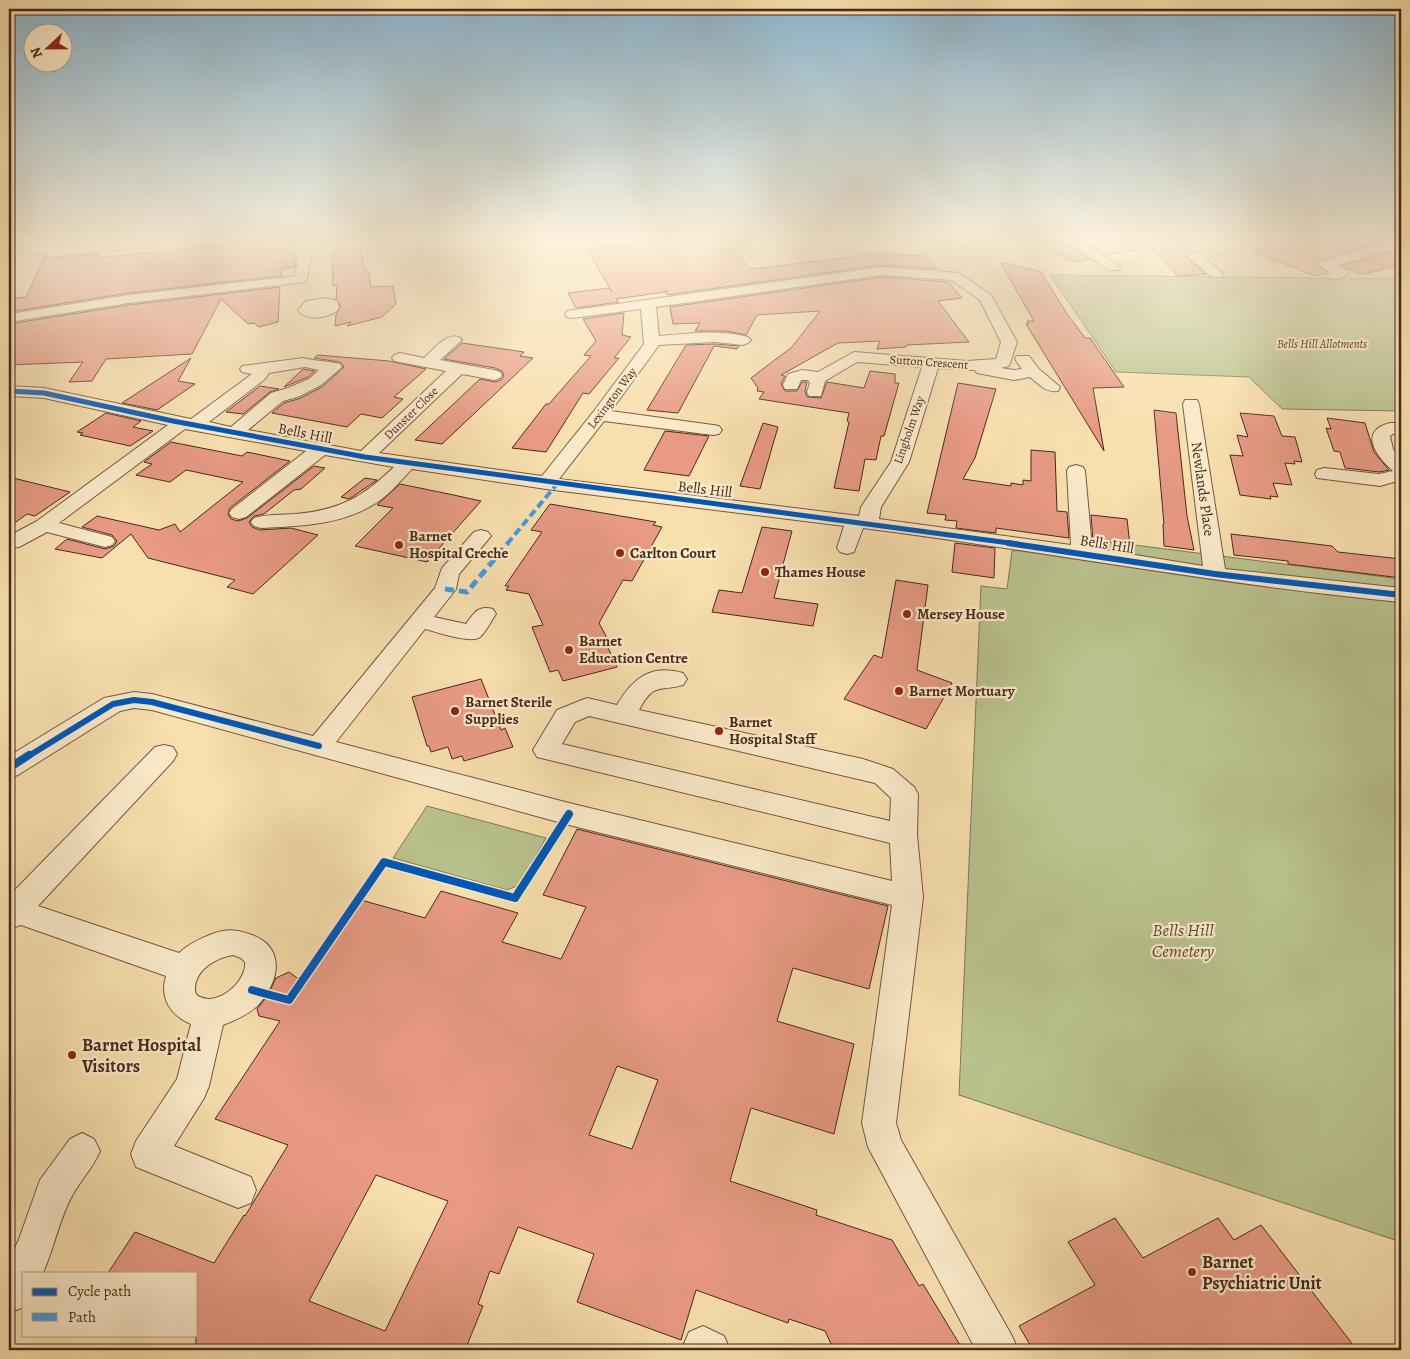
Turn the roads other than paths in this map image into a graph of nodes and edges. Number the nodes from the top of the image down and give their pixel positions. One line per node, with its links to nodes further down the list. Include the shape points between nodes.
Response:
1 (108, 302): 6 (street)
2 (652, 302): 4 (street)
3 (988, 302): 10 (street)
4 (648, 303): 5 (street); 9 (street)
5 (572, 314)
6 (9, 318)
7 (454, 340): 13 (street)
8 (743, 340): 9 (street)
9 (652, 341): 22 (street, Lexington Way)
10 (1009, 342): 14 (street, Sutton Crescent, via 1003,363); 16 (street)
11 (400, 358): 13 (street)
12 (932, 362): 14 (street, Sutton Crescent); 18 (street, Sutton Crescent, via 854,357 825,375); 38 (street, Lingholm Way, via 900,462)
13 (427, 363): 15 (street)
14 (967, 366): 16 (street, via 1014,376)
15 (458, 369): 17 (street); 28 (street, Dunster Close)
16 (1033, 372): 19 (street)
17 (494, 375)
18 (802, 381)
19 (1052, 387)
20 (9, 392): 23 (street, Bells Hill, via 44,393)
21 (1191, 404): 45 (street, Newlands Place)
22 (600, 415): 25 (street); 35 (street, Lexington Way)
23 (184, 422): 26 (street, Bells Hill); 26 (street, via 259,376 256,369 308,364 334,367 315,382 277,397); 34 (street); 39 (street)
24 (1401, 428): 30 (street, via 1384,429 1379,436 1388,457)
25 (713, 430)
26 (234, 433): 27 (street, Bells Hill)
27 (321, 449): 28 (street, Bells Hill); 36 (street)
28 (365, 457): 29 (street, Bells Hill)
29 (408, 463): 35 (street, Bells Hill); 37 (street, via 371,498 343,512 307,519)
30 (1401, 468)
31 (1076, 471): 44 (street)
32 (1324, 474): 33 (street, via 1380,480)
33 (1401, 474)
34 (80, 482)
35 (546, 483): 38 (street, Bells Hill)
36 (239, 513)
37 (261, 522)
38 (862, 522): 43 (street, Lingholm Way); 44 (street, Bells Hill)
39 (44, 526): 41 (street); 42 (street)
40 (481, 536): 48 (street, via 450,573 445,589)
41 (105, 541)
42 (12, 543)
43 (846, 548)
44 (1082, 553): 45 (street, Bells Hill)
45 (1215, 574): 46 (street, Bells Hill)
46 (1401, 595)
47 (485, 614): 48 (street, via 471,633)
48 (420, 621): 51 (street)
49 (676, 679): 50 (street, via 652,680 638,689)
50 (624, 715): 54 (street, via 884,776 905,794); 54 (street, via 586,707 566,716 546,750)
51 (319, 746): 53 (street, via 134,700 114,704); 55 (street, via 579,816)
52 (164, 754): 56 (street)
53 (9, 768)
54 (903, 835): 55 (street)
55 (908, 897): 64 (street, via 879,1123 886,1147)
56 (11, 912): 57 (street)
57 (185, 968): 58 (street, via 178,990 181,1000 187,1008); 58 (street, via 206,950 233,942 245,944 260,957 262,967 252,990 233,1006)
58 (210, 1013): 60 (street, via 192,1086 149,1154)
59 (82, 1151): 61 (street, via 53,1193)
60 (238, 1190)
61 (23, 1272)
62 (22, 1275): 63 (street)
63 (14, 1292)
64 (998, 1350)

